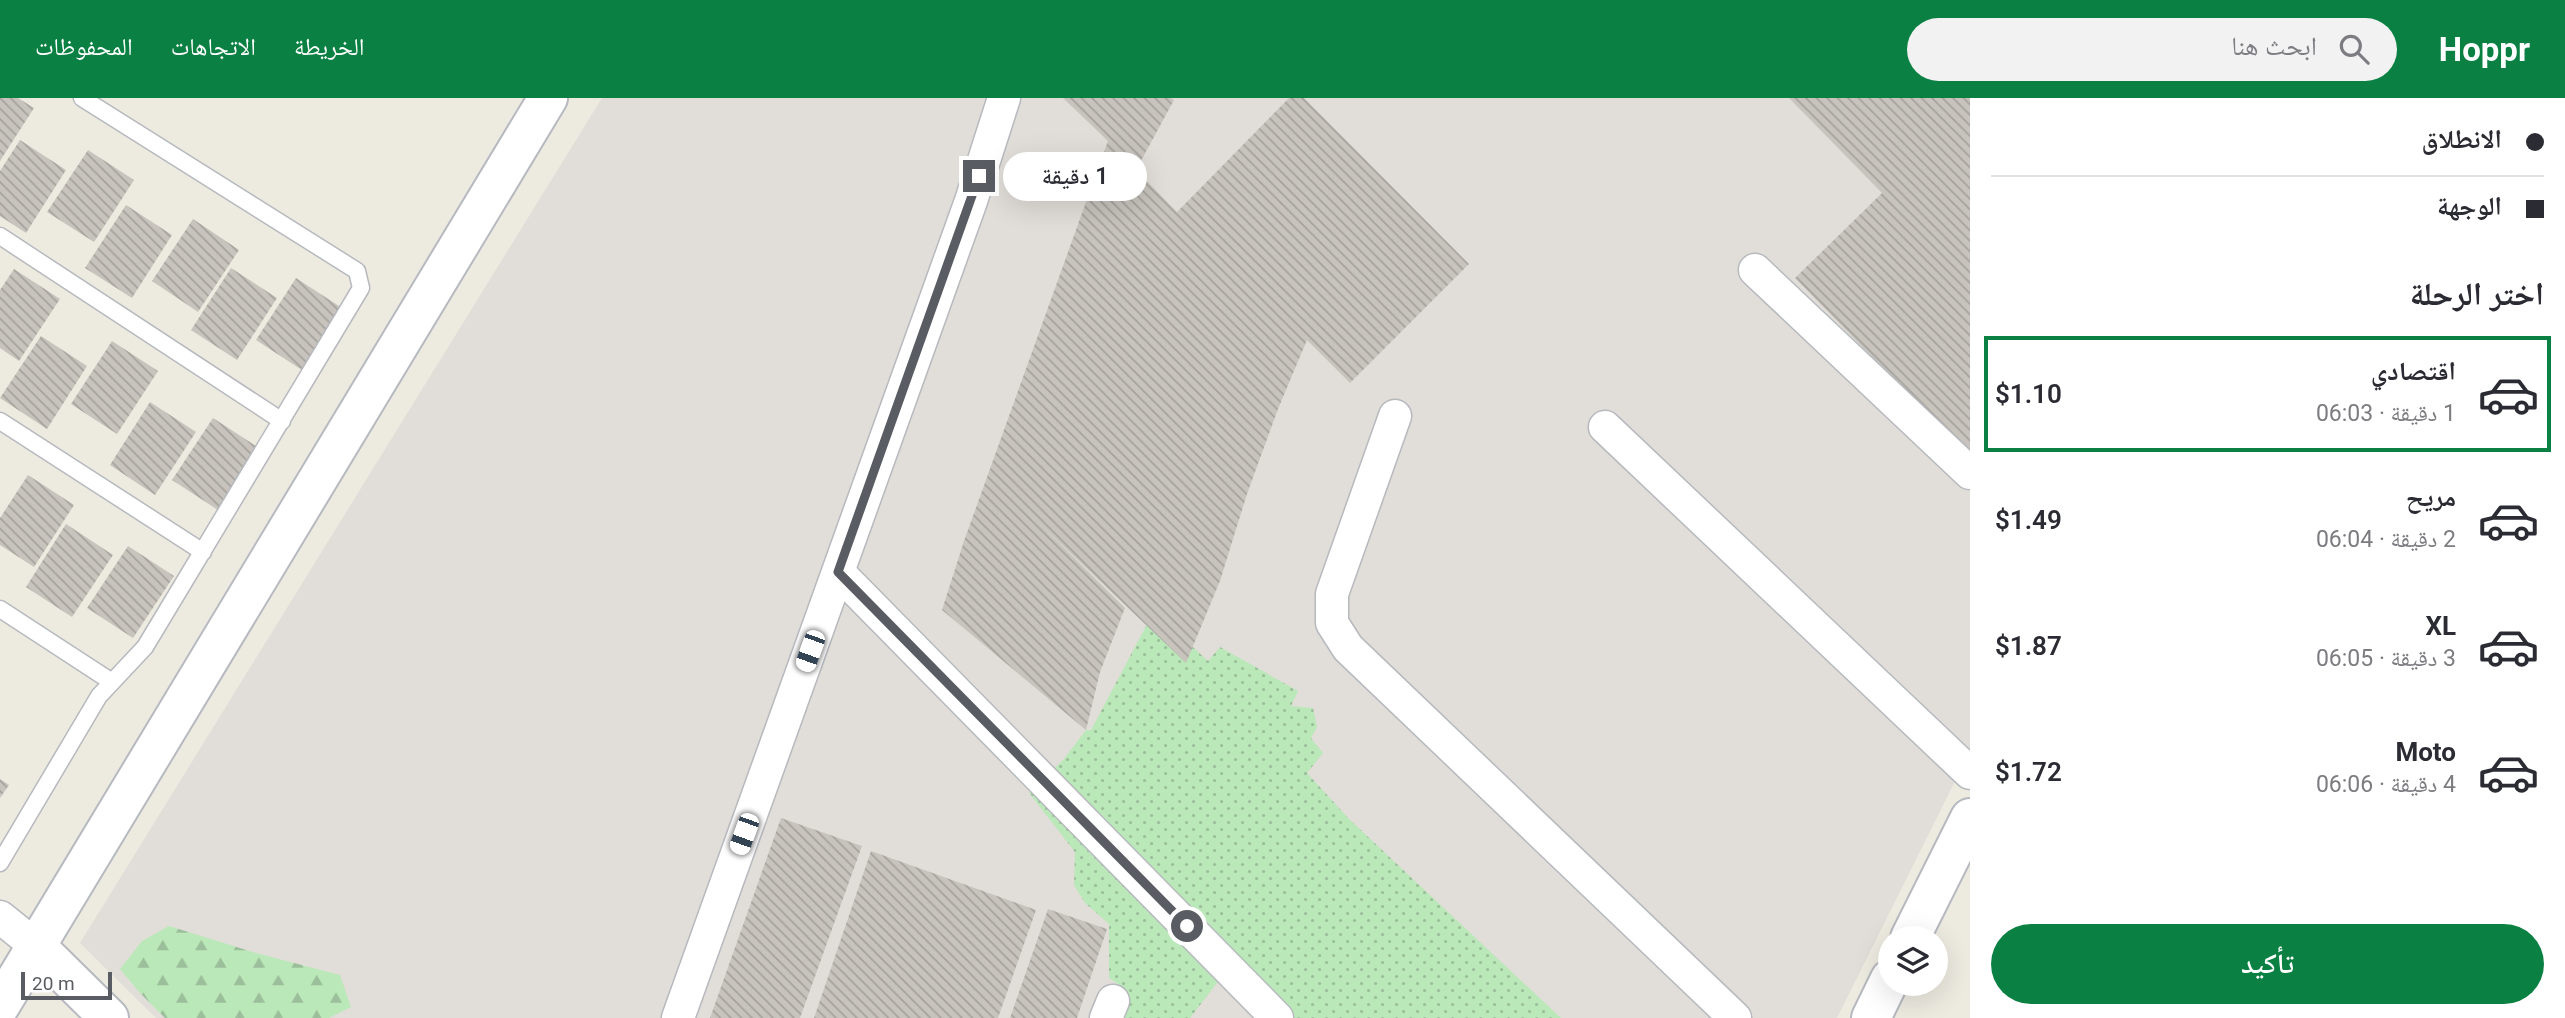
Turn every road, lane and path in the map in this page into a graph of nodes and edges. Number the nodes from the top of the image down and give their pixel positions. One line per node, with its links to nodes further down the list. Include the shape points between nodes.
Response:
1 (82, 98): 8 (lane, via 357,271 360,288)
2 (548, 98): 20 (street)
3 (1004, 98): 12 (street)
4 (0, 236): 8 (lane)
5 (1755, 271): 10 (street)
6 (1395, 416): 26 (street, via 1332,594 1332,623 1348,648)
7 (0, 421): 11 (lane)
8 (282, 421): 11 (lane)
9 (1605, 427): 15 (street)
10 (1970, 473)
11 (203, 552): 14 (lane, via 145,647)
12 (838, 572): 24 (street); 25 (street)
13 (0, 609): 14 (lane)
14 (112, 682): 17 (lane, via 99,696)
15 (1970, 773)
16 (1970, 818): 19 (street)
17 (0, 863)
18 (0, 917): 20 (street)
19 (1916, 926)
20 (36, 946): 22 (street); 23 (street)
21 (1882, 996): 27 (street)
22 (0, 1006)
23 (109, 1018)
24 (678, 1018)
25 (1277, 1018)
26 (1735, 1018)
27 (1871, 1018)

